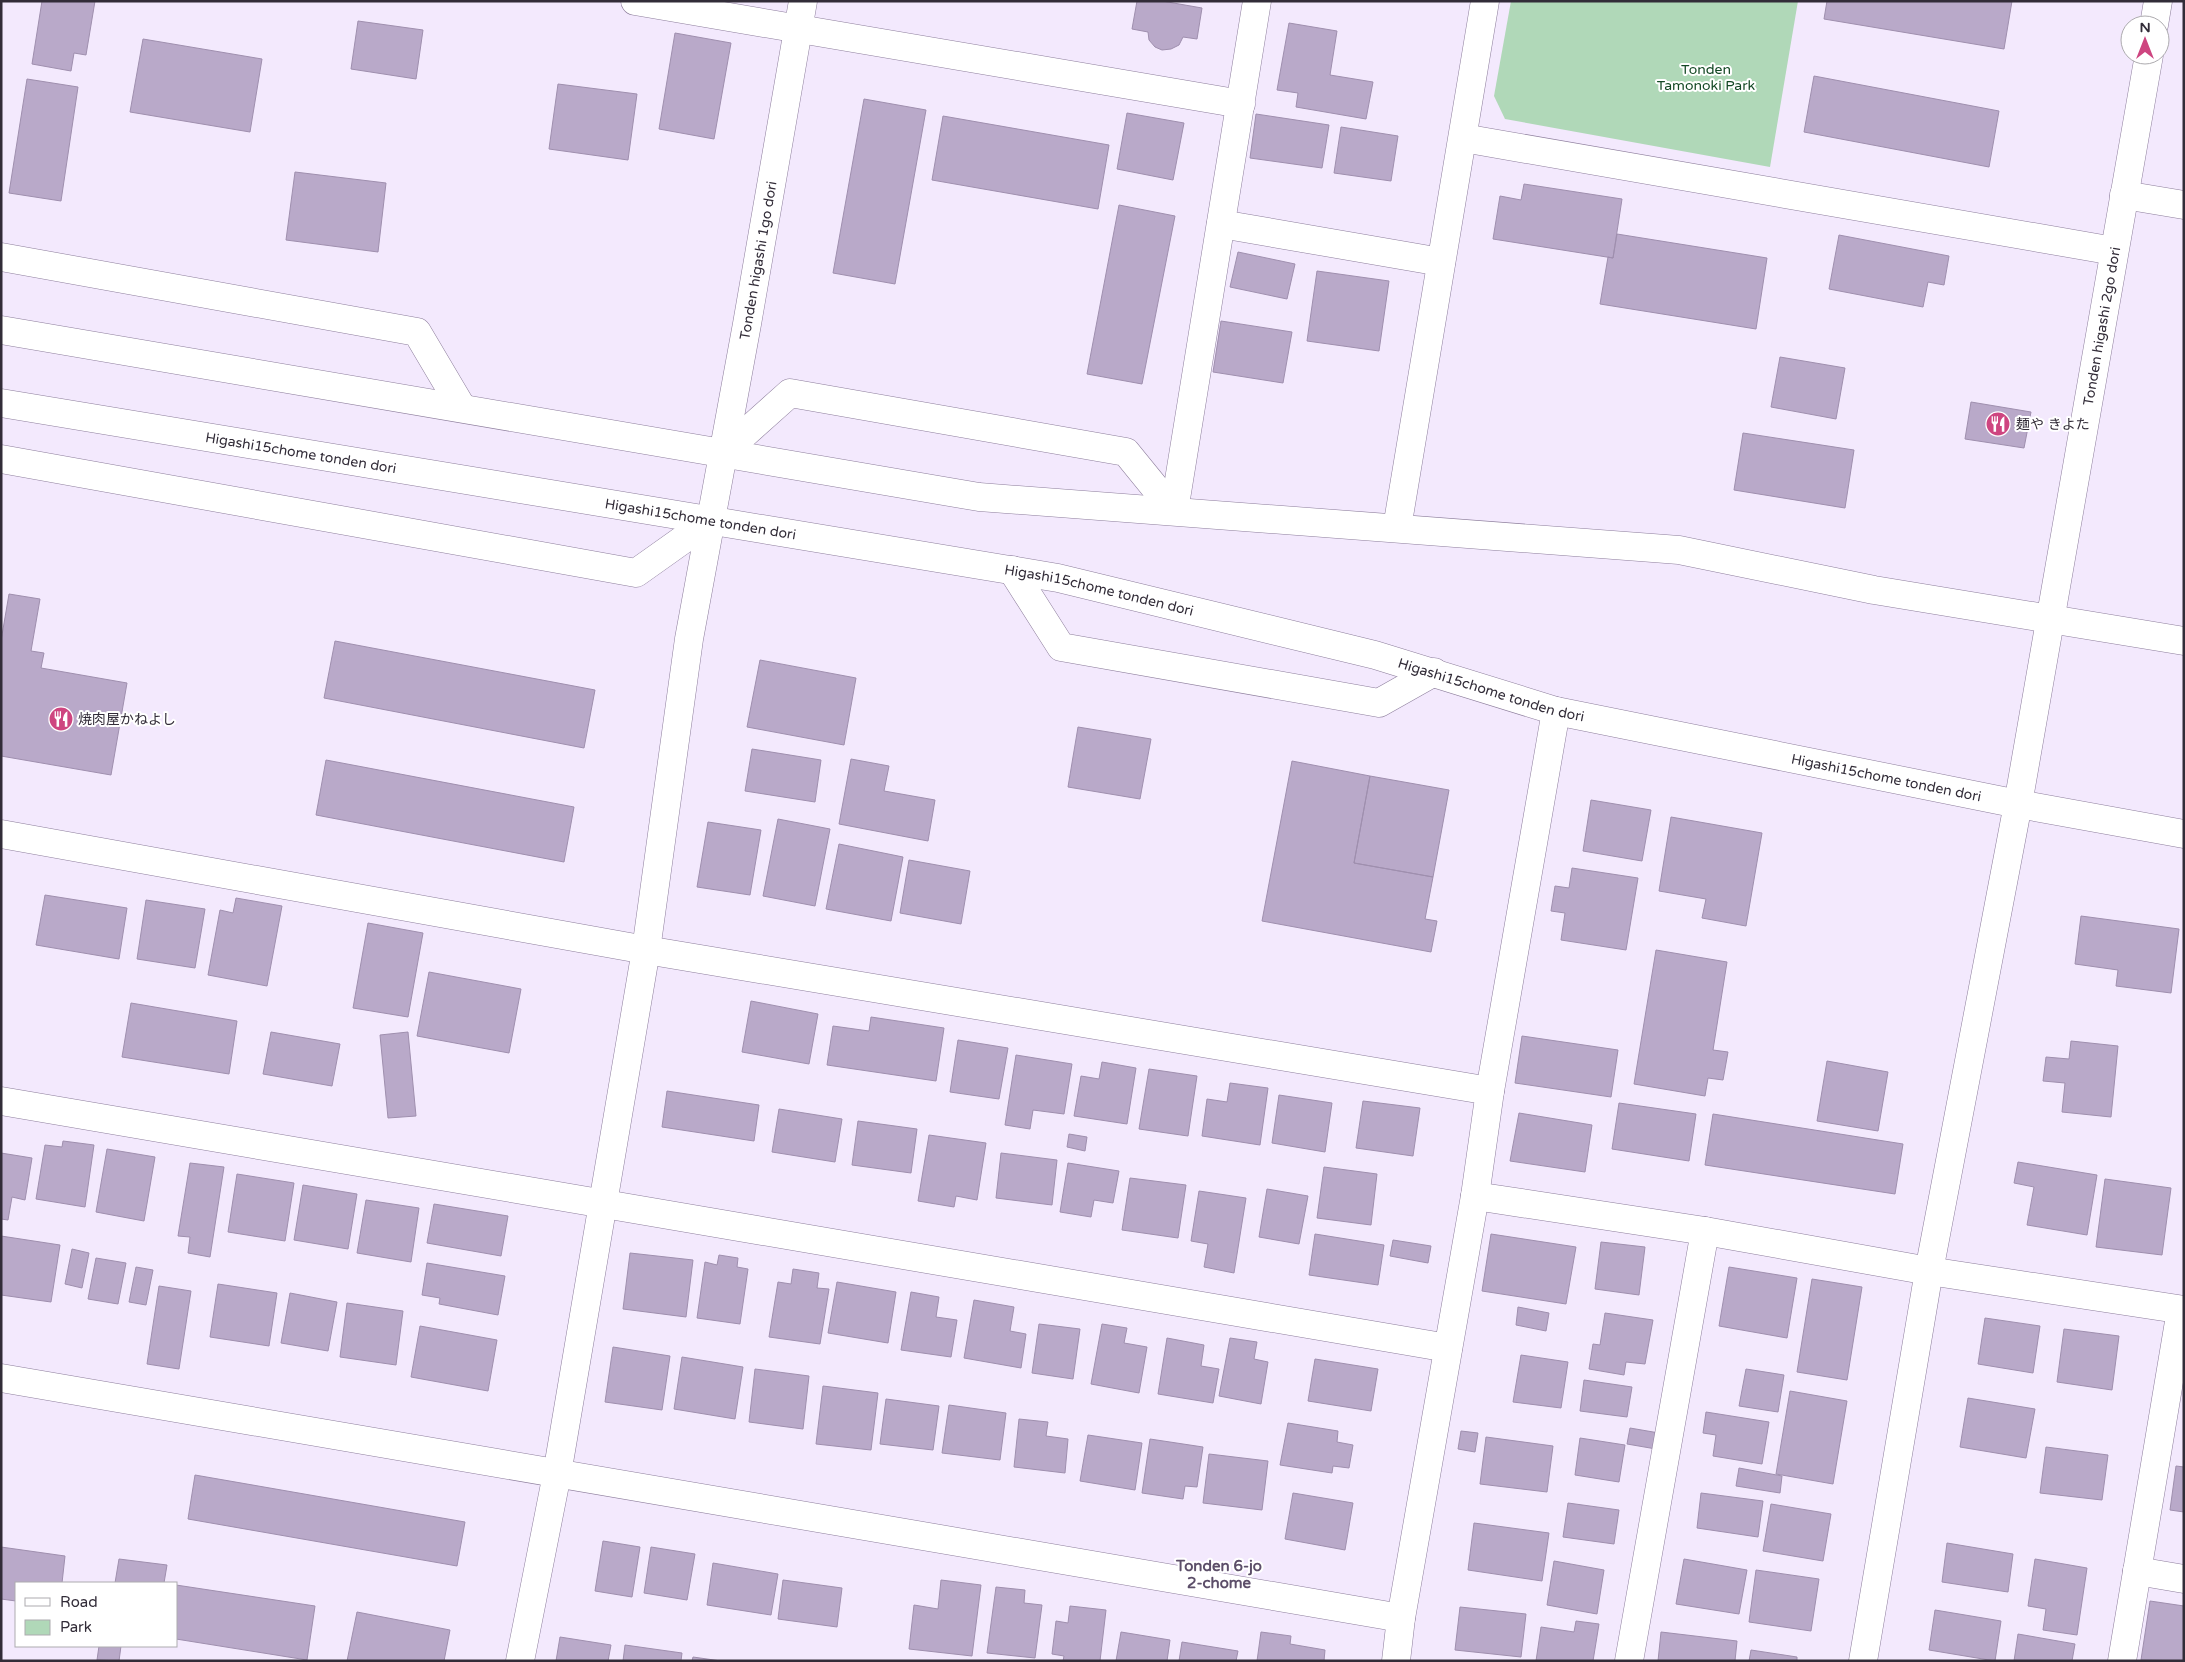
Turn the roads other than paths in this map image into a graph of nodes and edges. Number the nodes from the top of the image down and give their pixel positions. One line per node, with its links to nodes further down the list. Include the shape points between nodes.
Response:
1 (635, 1): 7 (street)
2 (803, 1): 7 (street, Tonden higashi 1go dori)
3 (1258, 1): 9 (street)
4 (1485, 1): 10 (street)
5 (2158, 1): 6 (street)
6 (2156, 15)
7 (798, 30): 9 (street); 20 (street, Tonden higashi 1go dori)
8 (2146, 65): 11 (street, Tonden higashi 2go dori)
9 (1241, 104): 13 (street)
10 (1462, 138): 14 (street); 16 (street)
11 (2124, 195): 12 (street); 14 (street, Tonden higashi 2go dori)
12 (2184, 205)
13 (1221, 224): 16 (street); 22 (street)
14 (2114, 251): 26 (street, Tonden higashi 2go dori)
15 (1, 257): 19 (street, via 417,332)
16 (1441, 262): 24 (street)
17 (1, 330): 19 (street)
18 (1, 403): 23 (street, Higashi15chome tonden dori)
19 (462, 408): 20 (street)
20 (724, 452): 22 (street, via 979,497); 22 (street, via 790,393 1126,452); 23 (street, Tonden higashi 1go dori)
21 (1, 459): 23 (street, via 636,573)
22 (1174, 511): 24 (street)
23 (712, 519): 25 (street, Higashi15chome tonden dori); 33 (street, Tonden higashi 1go dori, via 689,639)
24 (1397, 528): 26 (street, via 1679,550 1874,590)
25 (1012, 570): 28 (street, Higashi15chome tonden dori, via 1068,580); 28 (street, via 1061,647 1379,703)
26 (2050, 620): 27 (street); 30 (street, Tonden higashi 2go dori)
27 (2184, 641)
28 (1434, 672): 29 (street, Higashi15chome tonden dori)
29 (1556, 711): 30 (street, Higashi15chome tonden dori); 34 (street)
30 (2018, 804): 32 (street, Higashi15chome tonden dori); 39 (street, Tonden higashi 2go dori)
31 (1, 834): 33 (street)
32 (2184, 834)
33 (646, 950): 34 (street); 37 (street, Tonden higashi 1go dori)
34 (1490, 1091): 36 (street)
35 (1, 1100): 37 (street)
36 (1475, 1196): 38 (street); 41 (street)
37 (603, 1204): 41 (street); 43 (street, Tonden higashi 1go dori)
38 (1705, 1232): 39 (street); 49 (street)
39 (1929, 1271): 40 (street); 50 (street, Tonden higashi 2go dori)
40 (2183, 1310): 44 (street)
41 (1448, 1348): 46 (street)
42 (1, 1378): 43 (street)
43 (557, 1474): 46 (street); 47 (street, Tonden higashi 1go dori)
44 (2137, 1571): 45 (street); 51 (street)
45 (2184, 1579)
46 (1401, 1618): 48 (street)
47 (520, 1661)
48 (1396, 1661)
49 (1629, 1661)
50 (1863, 1661)
51 (2122, 1661)

